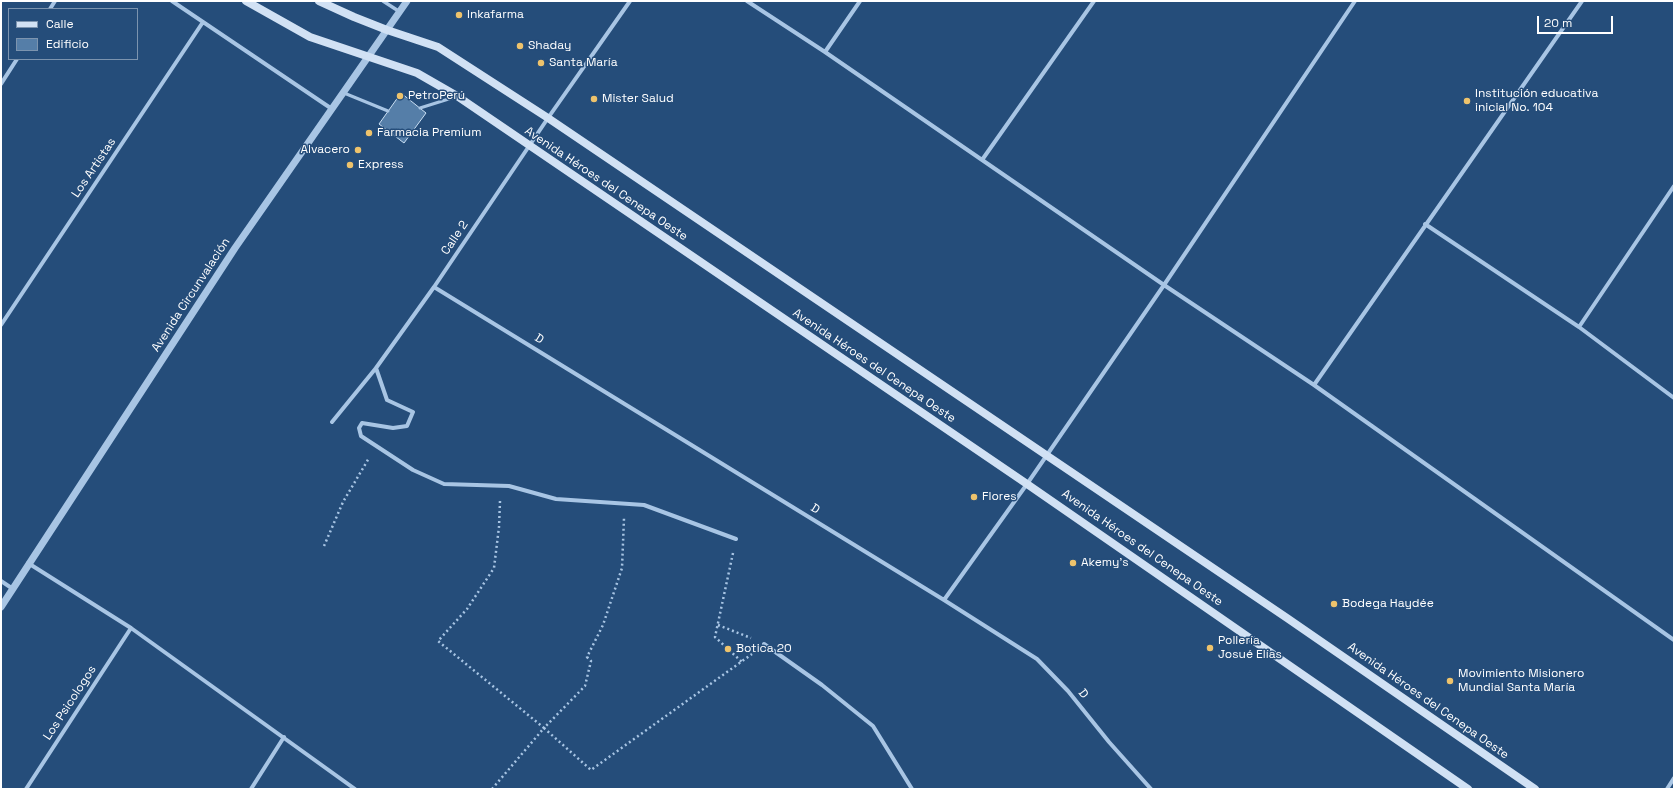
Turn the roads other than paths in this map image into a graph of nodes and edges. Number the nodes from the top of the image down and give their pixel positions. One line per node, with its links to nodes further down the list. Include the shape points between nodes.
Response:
1 (172, 1): 13 (street)
2 (246, 1): 16 (main road, Avenida Héroes del Cenepa Oeste, via 310,37)
3 (319, 1): 14 (main road, Avenida Héroes del Cenepa Oeste)
4 (384, 1): 12 (street)
5 (407, 1): 12 (street, Avenida Circunvalación)
6 (630, 1): 24 (street, Calle 2)
7 (747, 1): 15 (street)
8 (860, 1): 15 (street)
9 (1094, 1): 26 (street)
10 (1355, 1): 29 (street)
11 (1582, 1): 28 (street)
12 (400, 12): 14 (street, Avenida Circunvalación)
13 (203, 22): 22 (street); 31 (street, Los Artistas)
14 (387, 30): 16 (street, Avenida Circunvalación); 24 (main road, Avenida Héroes del Cenepa Oeste, via 438,47)
15 (825, 52): 26 (street)
16 (368, 58): 19 (street, Avenida Circunvalación); 20 (main road, Avenida Héroes del Cenepa Oeste, via 417,74)
17 (16, 60): 18 (street)
18 (1, 84)
19 (344, 93): 22 (street, Avenida Circunvalación); 23 (lane)
20 (457, 96): 21 (lane); 25 (main road, Avenida Héroes del Cenepa Oeste)
21 (420, 108)
22 (332, 109): 40 (street, Avenida Circunvalación, via 235,248)
23 (388, 111)
24 (548, 118): 25 (street, Calle 2); 37 (main road, Avenida Héroes del Cenepa Oeste)
25 (529, 147): 30 (street, Calle 2); 38 (main road, Avenida Héroes del Cenepa Oeste)
26 (982, 160): 29 (street)
27 (1674, 186): 32 (street)
28 (1425, 224): 32 (street); 34 (street)
29 (1164, 285): 34 (street); 37 (street)
30 (434, 287): 33 (street, Calle 2); 43 (street, D)
31 (1, 325)
32 (1579, 327): 35 (street)
33 (376, 368): 36 (street, Calle 2); 39 (street, via 387,400 413,412 407,426 393,428 362,423 359,428 361,436 413,470 444,484 509,486 556,499 644,505)
34 (1314, 385): 46 (street)
35 (1674, 398)
36 (332, 422)
37 (1046, 456): 38 (street); 56 (main road, Avenida Héroes del Cenepa Oeste)
38 (1027, 484): 43 (street); 55 (main road, Avenida Héroes del Cenepa Oeste)
39 (736, 539)
40 (28, 564): 42 (street, Avenida Circunvalación); 45 (street)
41 (1, 580): 42 (street)
42 (13, 588): 44 (street, Avenida Circunvalación)
43 (944, 600): 54 (street, D, via 1036,659 1068,691)
44 (1, 607)
45 (131, 628): 48 (street); 50 (street, Los Psicologos)
46 (1674, 640)
47 (764, 644): 53 (street, via 822,685 873,726)
48 (284, 737): 51 (street); 52 (street)
49 (1674, 778): 57 (street)
50 (26, 789)
51 (251, 789)
52 (355, 789)
53 (912, 789)
54 (1151, 789)
55 (1468, 789)
56 (1535, 789)
57 (1667, 789)

